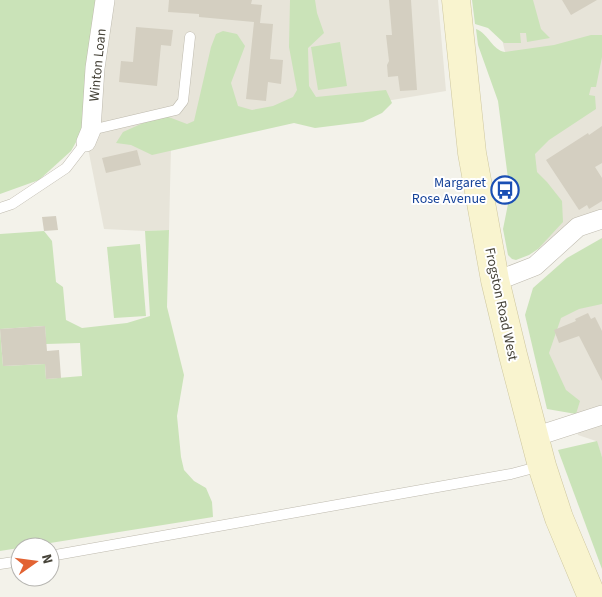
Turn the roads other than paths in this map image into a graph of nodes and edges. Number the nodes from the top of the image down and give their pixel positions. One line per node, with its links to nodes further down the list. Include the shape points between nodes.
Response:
1 (105, 0): 4 (street, Winton Loan)
2 (456, 0): 7 (main road, Frogston Road West, via 472,153)
3 (190, 37): 4 (lane, via 183,101 176,110)
4 (89, 136): 5 (lane, via 66,168 12,204)
5 (0, 208)
6 (602, 219): 7 (street, via 578,227 535,266)
7 (495, 280): 9 (main road, Frogston Road West)
8 (602, 415): 9 (street)
9 (534, 436): 10 (main road, Frogston Road West)
10 (542, 466): 11 (lane); 12 (main road, Frogston Road West, via 559,518)
11 (60, 554)
12 (592, 597)

